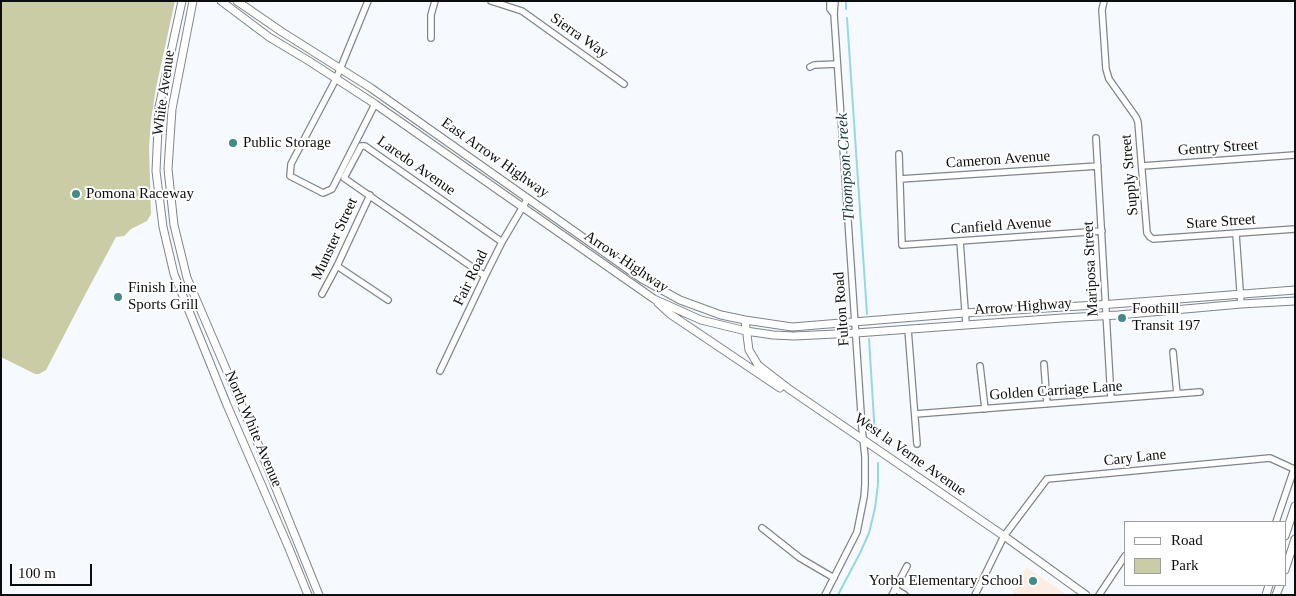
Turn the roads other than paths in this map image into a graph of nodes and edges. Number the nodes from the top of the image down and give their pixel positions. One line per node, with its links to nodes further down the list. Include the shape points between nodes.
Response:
1 (182, 1): 35 (main road, White Avenue, via 158,107 156,171 162,227)
2 (194, 1): 37 (main road, White Avenue, via 172,109 168,169 174,225)
3 (221, 1): 16 (main road, Arrow Highway, via 268,37)
4 (237, 1): 15 (main road, East Arrow Highway)
5 (368, 1): 15 (street)
6 (435, 1): 12 (street, via 430,15)
7 (491, 1): 17 (street, Sierra Way, via 522,11)
8 (830, 1): 11 (street, Fulton Road)
9 (835, 1): 11 (street, Fulton Road)
10 (1104, 1): 23 (street, Supply Street, via 1106,69 1109,79 1136,117)
11 (834, 14): 13 (street, Fulton Road)
12 (431, 38)
13 (837, 64): 14 (street); 50 (street, Fulton Road)
14 (810, 67)
15 (340, 68): 16 (street); 26 (main road, East Arrow Highway)
16 (336, 79): 18 (main road, Arrow Highway); 18 (street, via 291,164 290,176 323,193 332,190)
17 (624, 84)
18 (375, 104): 27 (main road, Arrow Highway)
19 (1096, 138): 22 (street, Mariposa Street)
20 (898, 154): 24 (street)
21 (1295, 155): 23 (street, Gentry Street)
22 (1098, 166): 24 (street, Cameron Avenue); 29 (street, Mariposa Street)
23 (1142, 166): 31 (street, Supply Street)
24 (900, 179): 32 (street, Canfield Avenue, via 902,245)
25 (370, 195): 33 (street, Laredo Avenue, via 344,178 361,146); 34 (street, Munster Street); 36 (street, Laredo Avenue)
26 (528, 198): 27 (street, Fair Road); 38 (main road, East Arrow Highway)
27 (522, 207): 33 (street, Fair Road); 42 (main road, Arrow Highway)
28 (1295, 229): 30 (street, Stare Street)
29 (1102, 231): 32 (street, Canfield Avenue); 45 (street, Mariposa Street)
30 (1236, 234): 31 (street, Stare Street); 41 (street)
31 (1150, 237)
32 (960, 241): 47 (street)
33 (502, 242): 36 (street, Fair Road)
34 (337, 266): 40 (street, Munster Street); 43 (street)
35 (174, 274): 80 (main road, North White Avenue)
36 (485, 276): 58 (street, Fair Road)
37 (187, 278): 81 (main road, North White Avenue)
38 (660, 289): 42 (street); 49 (main road, East Arrow Highway, via 697,307)
39 (1295, 290): 41 (main road, Arrow Highway)
40 (322, 294)
41 (1241, 295): 45 (main road, Arrow Highway); 46 (street)
42 (654, 299): 53 (main road, Arrow Highway, via 701,320); 59 (main road, via 670,314 782,389)
43 (388, 300)
44 (1295, 301): 46 (main road, Arrow Highway)
45 (1106, 304): 47 (main road, Arrow Highway); 48 (street, Mariposa Street)
46 (1241, 304): 48 (main road, Arrow Highway)
47 (964, 313): 50 (main road, Arrow Highway); 51 (street)
48 (1106, 314): 51 (main road, Arrow Highway); 62 (street, Mariposa Street)
49 (745, 320): 50 (main road, Arrow Highway, via 792,327); 53 (main road, West la Verne Avenue)
50 (855, 322): 54 (street, Fulton Road)
51 (966, 324): 52 (main road, Arrow Highway)
52 (908, 329): 54 (main road, Arrow Highway); 65 (street)
53 (746, 331): 54 (main road, Arrow Highway, via 794,336); 59 (main road, West la Verne Avenue, via 749,350 758,365)
54 (856, 333): 66 (street, Fulton Road)
55 (1173, 352): 61 (street)
56 (1044, 364): 63 (street)
57 (980, 366): 64 (street)
58 (440, 371)
59 (789, 389): 66 (main road, West la Verne Avenue)
60 (1200, 392): 61 (street, Golden Carriage Lane)
61 (1177, 394): 62 (street, Golden Carriage Lane)
62 (1111, 399): 63 (street, Golden Carriage Lane)
63 (1047, 404): 64 (street, Golden Carriage Lane)
64 (984, 409): 65 (street, Golden Carriage Lane)
65 (915, 414): 67 (street)
66 (863, 440): 73 (main road, West la Verne Avenue); 78 (street, Fulton Road, via 865,485 857,532)
67 (917, 444)
68 (1294, 469): 70 (street); 73 (street, Cary Lane, via 1270,458 1047,479)
69 (1295, 506): 72 (main road)
70 (1276, 521)
71 (762, 528): 78 (street, via 800,558)
72 (1286, 533)
73 (1004, 536): 84 (street, Cary Lane); 85 (main road, West la Verne Avenue)
74 (1295, 539): 76 (main road)
75 (1124, 558): 86 (street)
76 (1286, 562)
77 (907, 566): 79 (street)
78 (834, 578): 82 (street, Fulton Road)
79 (893, 592): 83 (street)
80 (308, 595)
81 (320, 595)
82 (825, 595)
83 (904, 595)
84 (975, 595)
85 (1086, 595)
86 (1099, 595)

